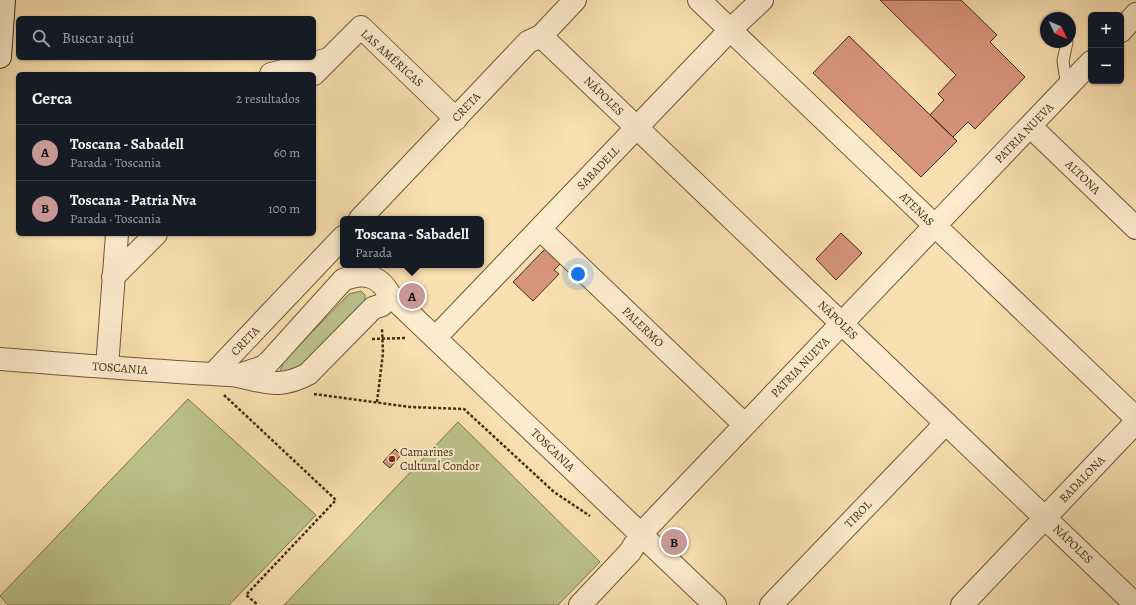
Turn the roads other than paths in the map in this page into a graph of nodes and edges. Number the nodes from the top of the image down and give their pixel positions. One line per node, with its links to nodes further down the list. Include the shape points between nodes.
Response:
1 (4, 0): 8 (street)
2 (575, 0): 6 (street, CRETA)
3 (698, 0): 5 (street, ATENAS)
4 (762, 0): 5 (street, SABADELL)
5 (730, 30): 15 (street, SABADELL); 17 (street, ATENAS)
6 (541, 36): 13 (street, CRETA, via 528,42); 15 (street, NÁPOLES)
7 (1066, 48): 12 (lane, via 1063,61)
8 (0, 57)
9 (1088, 65): 12 (street, PATRIA NUEVA)
10 (321, 67): 11 (street, LAS AMÉRICAS); 13 (street, LAS AMÉRICAS, via 361,27)
11 (285, 72)
12 (1067, 87): 14 (street, PATRIA NUEVA)
13 (456, 118): 16 (street, CRETA)
14 (1030, 126): 17 (street, PATRIA NUEVA); 18 (street, ALTONA)
15 (637, 127): 19 (street, SABADELL); 25 (street, NÁPOLES)
16 (363, 216)
17 (935, 226): 25 (street, PATRIA NUEVA); 31 (street, ATENAS)
18 (1136, 228)
19 (540, 229): 26 (street, SABADELL); 34 (street, PALERMO)
20 (117, 236): 23 (street)
21 (154, 236): 23 (street)
22 (340, 241): 30 (street, CRETA)
23 (114, 277): 28 (street)
24 (386, 300): 26 (street, TOSCANIA); 29 (street, TOSCANIA, via 373,308 308,374 298,380 268,383); 29 (street, TOSCANIA, via 384,285 372,277 354,275 343,280 269,362)
25 (842, 323): 33 (street, NÁPOLES); 34 (street, PATRIA NUEVA)
26 (435, 338): 36 (street, TOSCANIA)
27 (0, 359): 28 (street, TOSCANIA)
28 (107, 367): 30 (street, TOSCANIA)
29 (239, 376): 30 (street, TOSCANIA)
30 (218, 383)
31 (1136, 418)
32 (1136, 422): 35 (street, BADALONA)
33 (946, 423): 35 (street, NÁPOLES); 39 (street, TIROL)
34 (745, 425): 36 (street, PATRIA NUEVA)
35 (1045, 518): 40 (street, BADALONA); 41 (street, NÁPOLES)
36 (641, 534): 37 (street, PATRIA NUEVA, via 630,552); 38 (street, TOSCANIA)
37 (580, 605)
38 (715, 605)
39 (771, 605)
40 (962, 605)
41 (1136, 605)

